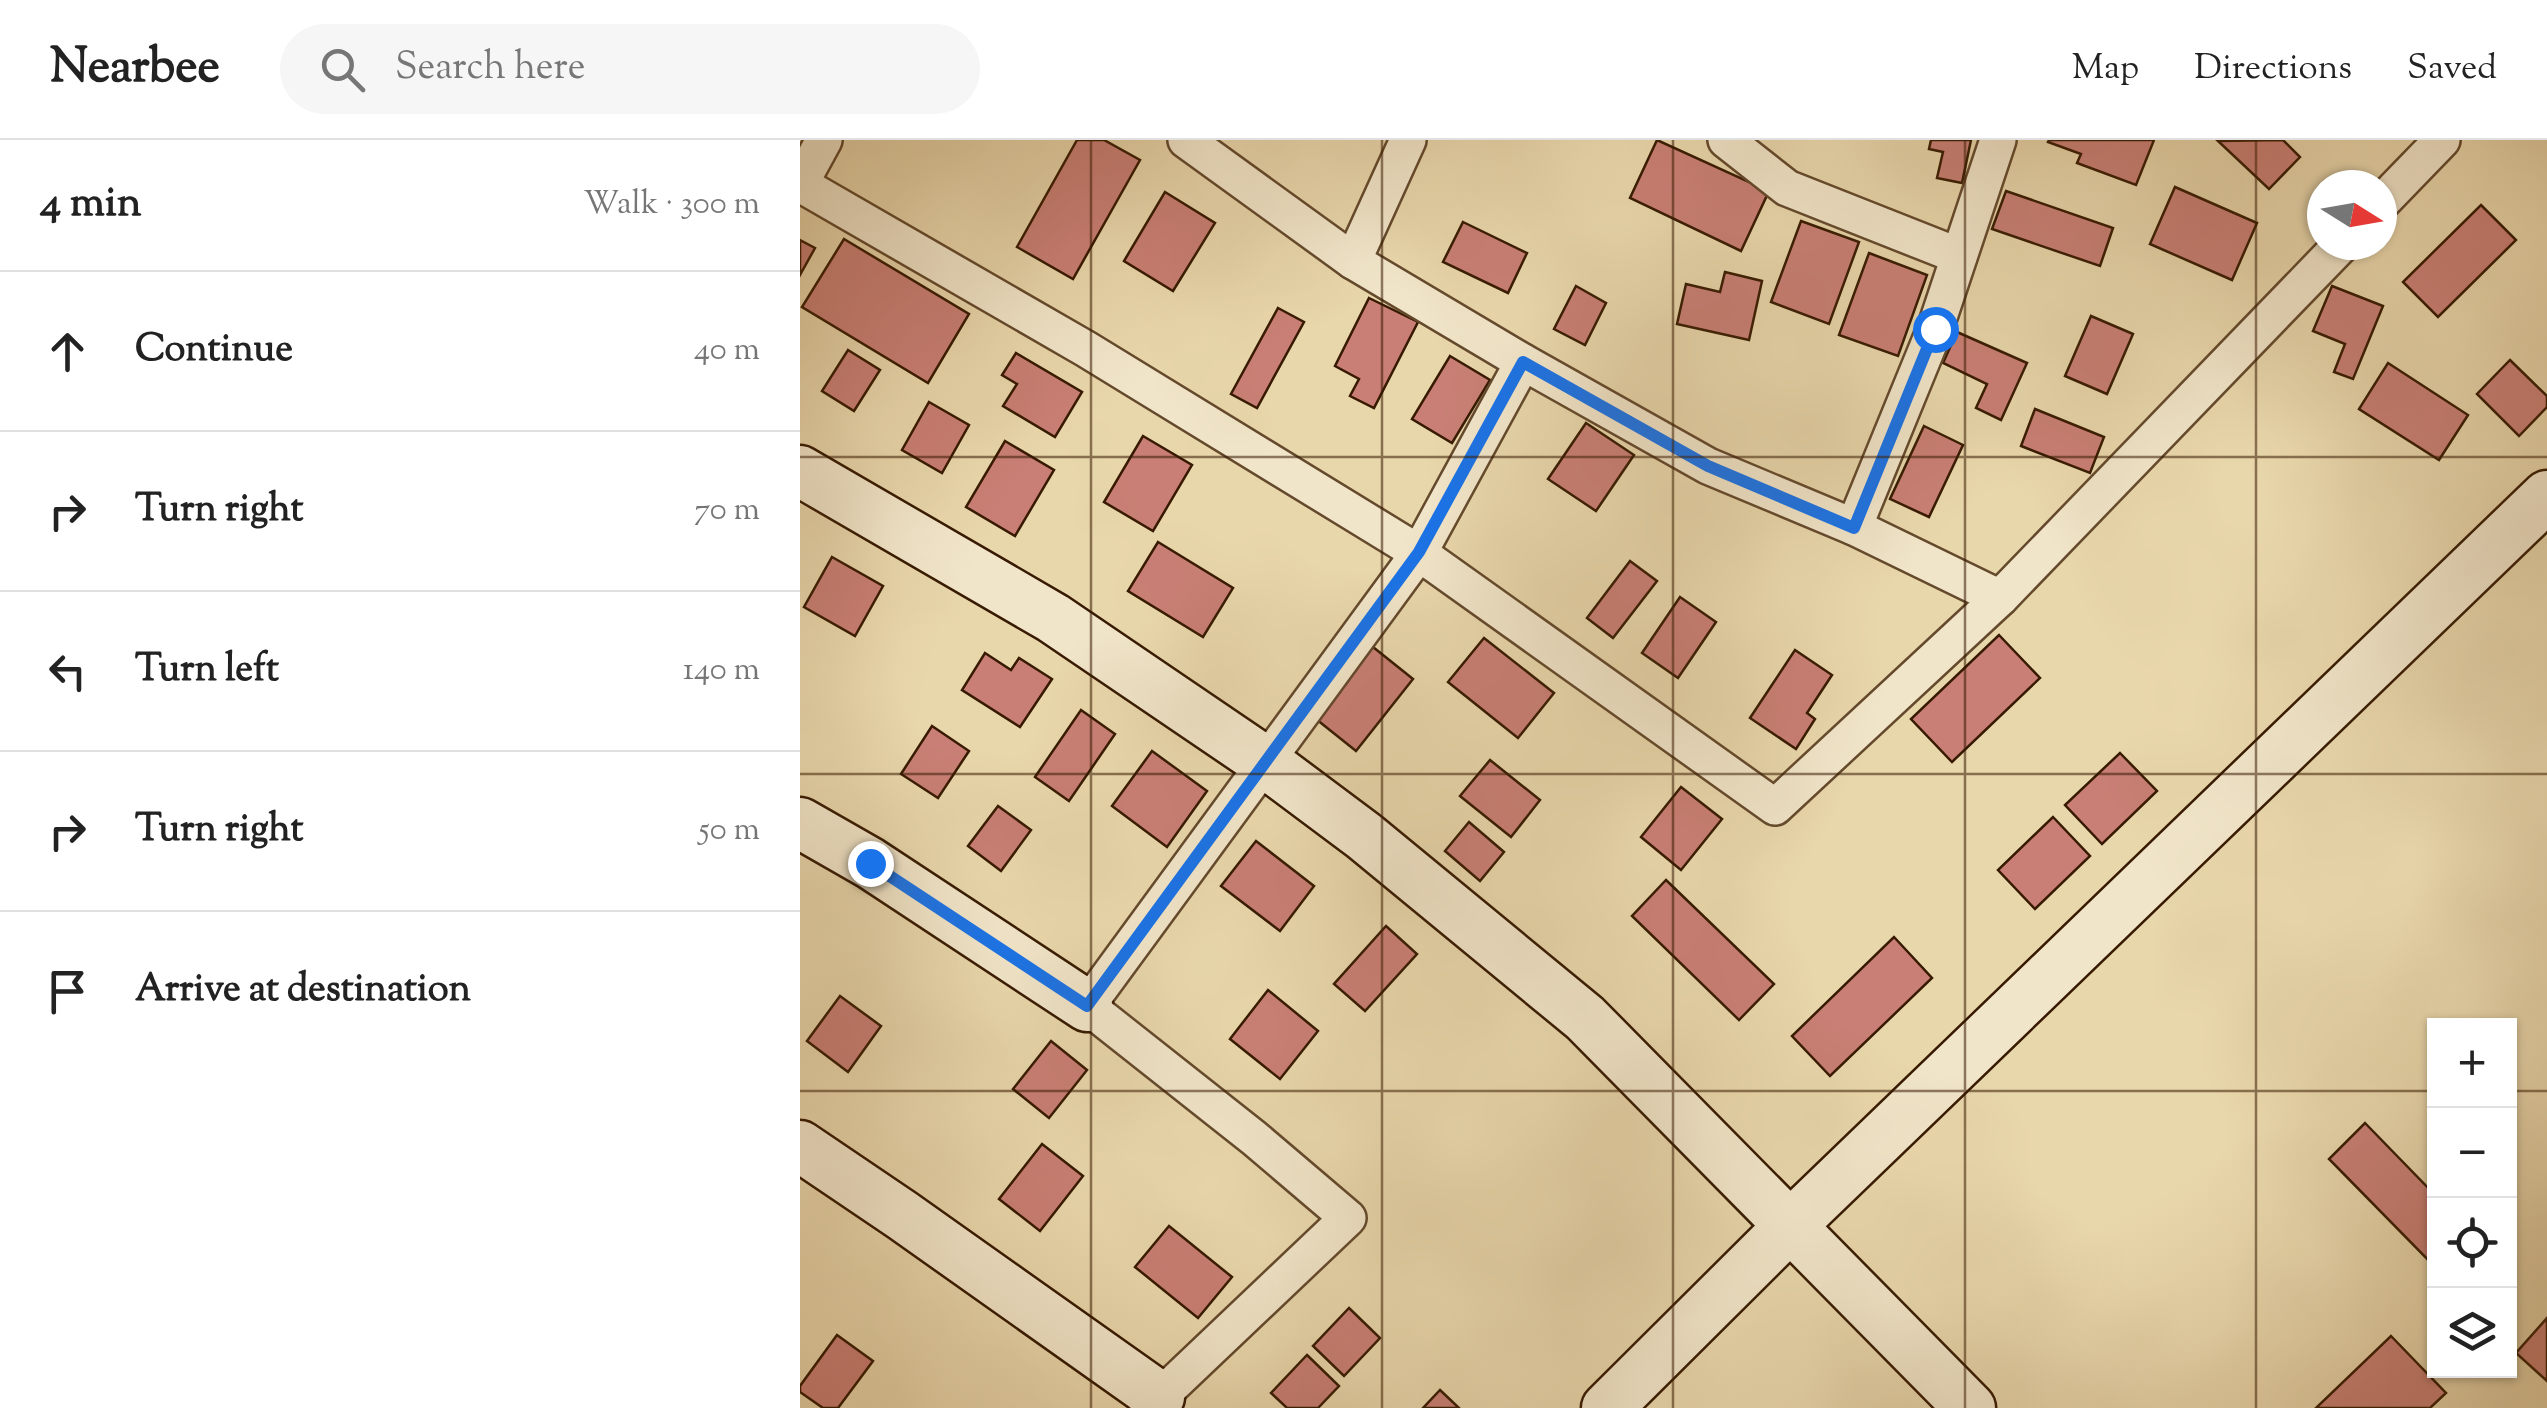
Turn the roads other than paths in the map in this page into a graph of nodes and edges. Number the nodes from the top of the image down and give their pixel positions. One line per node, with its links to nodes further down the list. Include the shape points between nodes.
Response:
1 (824, 140): 7 (street)
2 (1186, 140): 11 (street)
3 (1408, 140): 11 (street)
4 (1726, 140): 9 (street, via 1787,188)
5 (1998, 140): 9 (street)
6 (2442, 140): 8 (street)
7 (800, 184): 16 (street)
8 (2397, 186)
9 (1959, 256): 15 (street)
10 (2327, 260): 17 (street)
11 (1353, 261): 12 (street)
12 (1523, 362): 15 (street, via 1708,466); 16 (street)
13 (800, 472): 18 (street, via 1052,618)
14 (2547, 496): 22 (street)
15 (1854, 528): 17 (street)
16 (1419, 552): 17 (street, via 1775,807); 18 (street)
17 (2000, 598)
18 (1265, 762): 20 (street); 22 (street, via 1584,1018)
19 (800, 823): 20 (street)
20 (1087, 1006): 23 (street, via 1348,1218)
21 (800, 1146): 23 (street)
22 (1790, 1226): 24 (street); 25 (street)
23 (1153, 1402)
24 (1607, 1408)
25 (1970, 1408)

